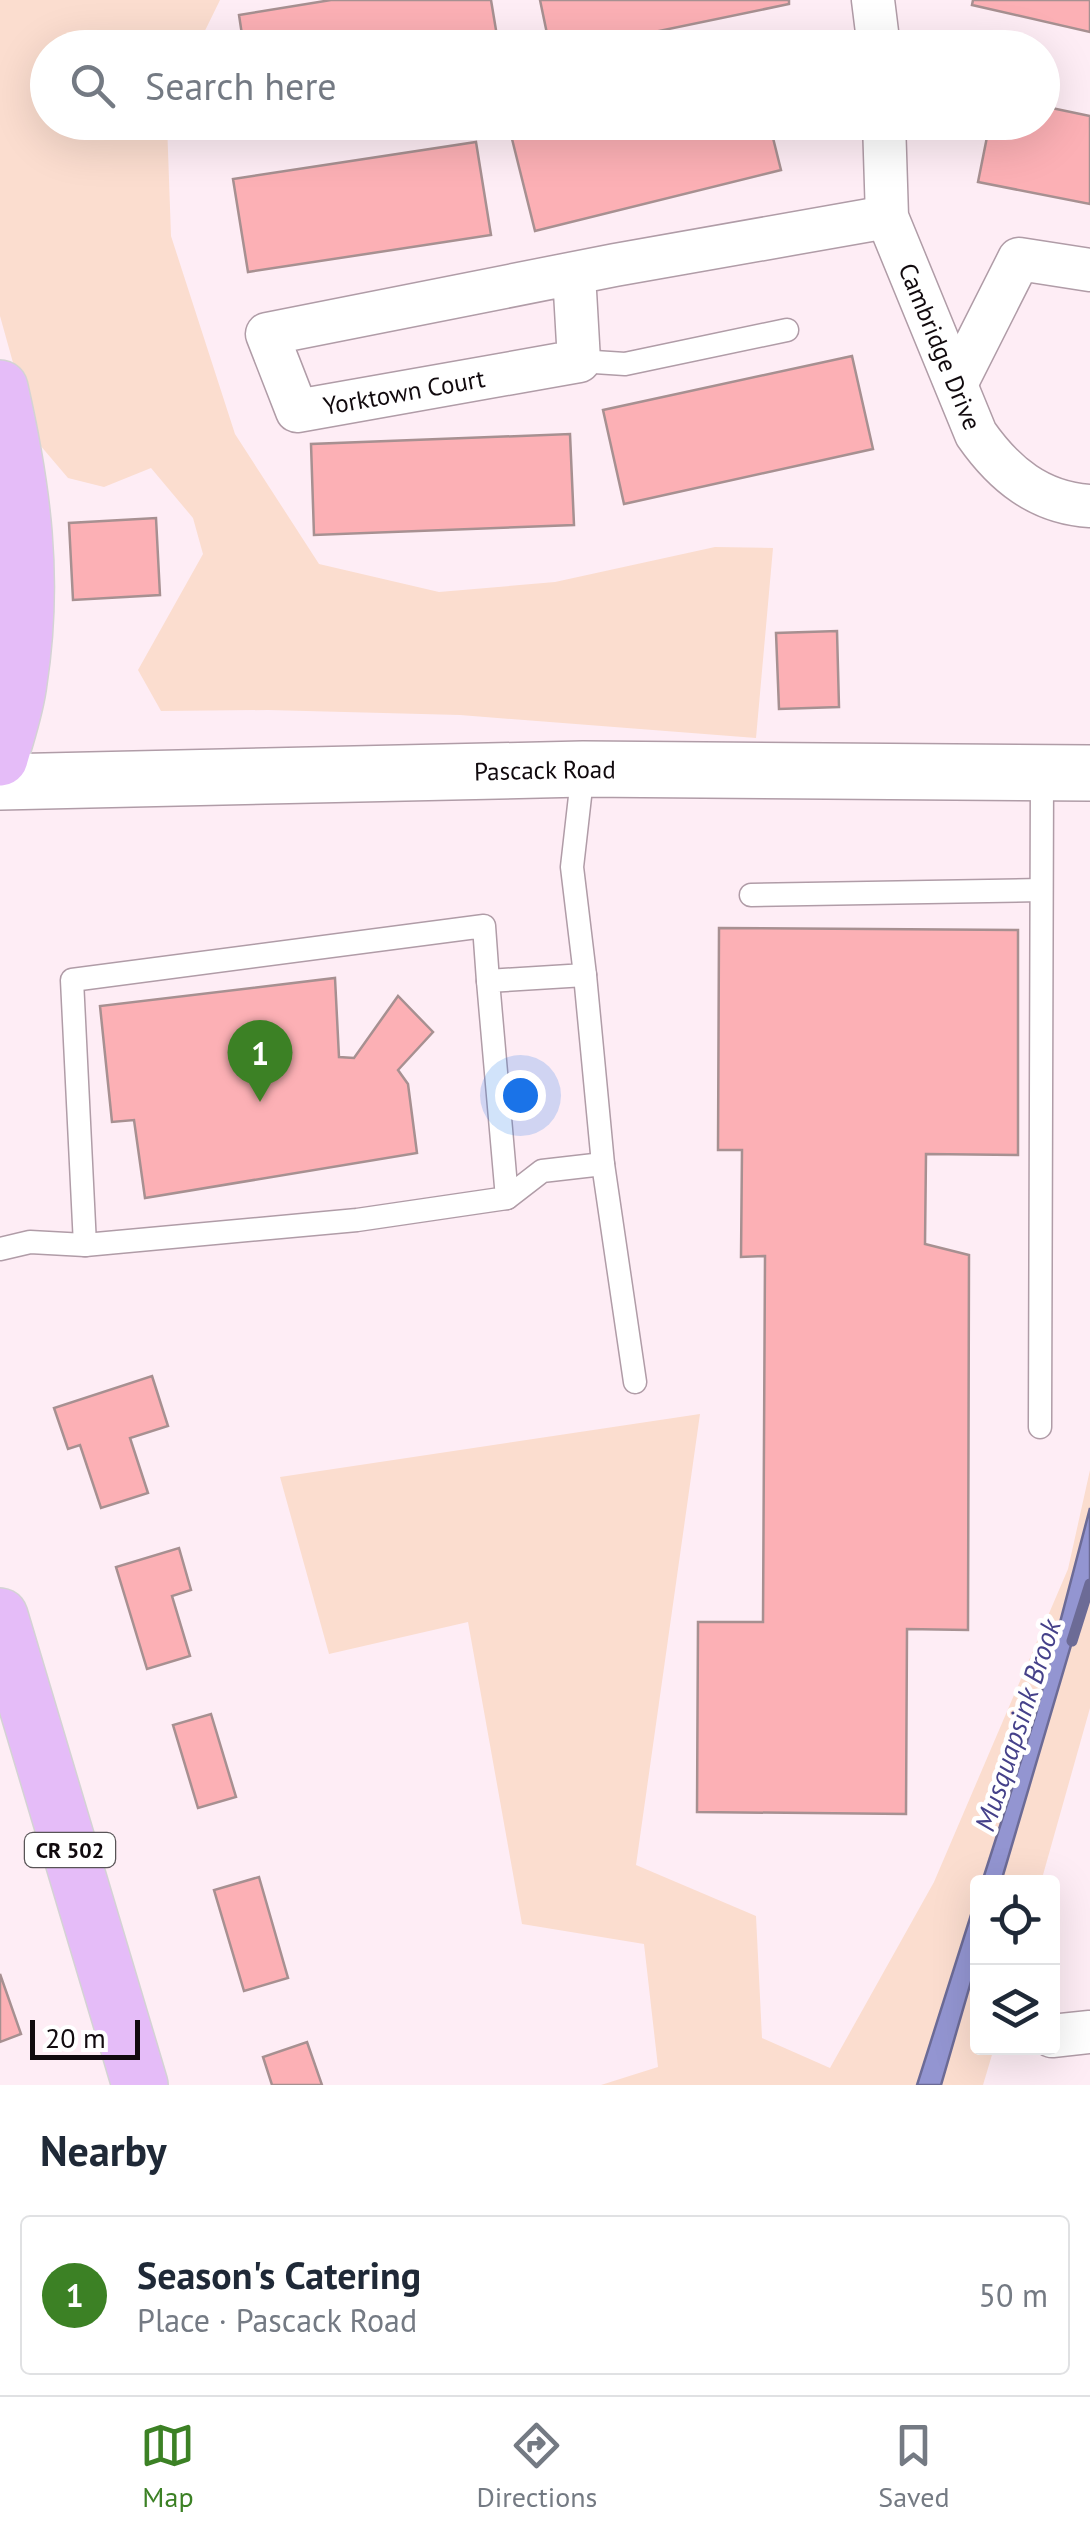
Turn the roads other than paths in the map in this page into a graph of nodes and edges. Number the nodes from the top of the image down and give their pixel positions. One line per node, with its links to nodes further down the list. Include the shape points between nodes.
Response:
1 (873, 0): 2 (street)
2 (877, 30)
3 (885, 140): 4 (street, Cambridge Drive)
4 (887, 217): 6 (street, Yorktown Court); 9 (street, Cambridge Drive)
5 (1090, 270): 9 (street, via 1020,259)
6 (574, 274): 8 (street); 8 (street, Yorktown Court, via 267,334 297,411)
7 (787, 330): 8 (lane, via 625,364)
8 (579, 360)
9 (956, 384): 11 (street, Cambridge Drive, via 996,463 1058,501)
10 (0, 388): 12 (main road, via 19,472)
11 (1090, 506)
12 (13, 566): 13 (main road, via 26,614 19,685)
13 (0, 758)
14 (582, 769): 15 (street, Pascack Road); 16 (street, Pascack Road); 19 (lane, via 572,867)
15 (1066, 773): 17 (lane)
16 (0, 782)
17 (1041, 890): 18 (lane); 26 (lane)
18 (751, 896)
19 (585, 975): 20 (lane); 21 (lane)
20 (488, 981): 22 (lane); 23 (lane, via 484,926 72,980)
21 (602, 1164): 22 (lane, via 542,1172); 25 (lane)
22 (507, 1198): 23 (lane, via 357,1220)
23 (85, 1245): 24 (lane, via 30,1242)
24 (0, 1249)
25 (635, 1382)
26 (1040, 1427)
27 (0, 1616): 30 (main road, CR 502)
28 (1090, 2032): 29 (street)
29 (1060, 2035)
30 (140, 2085)

